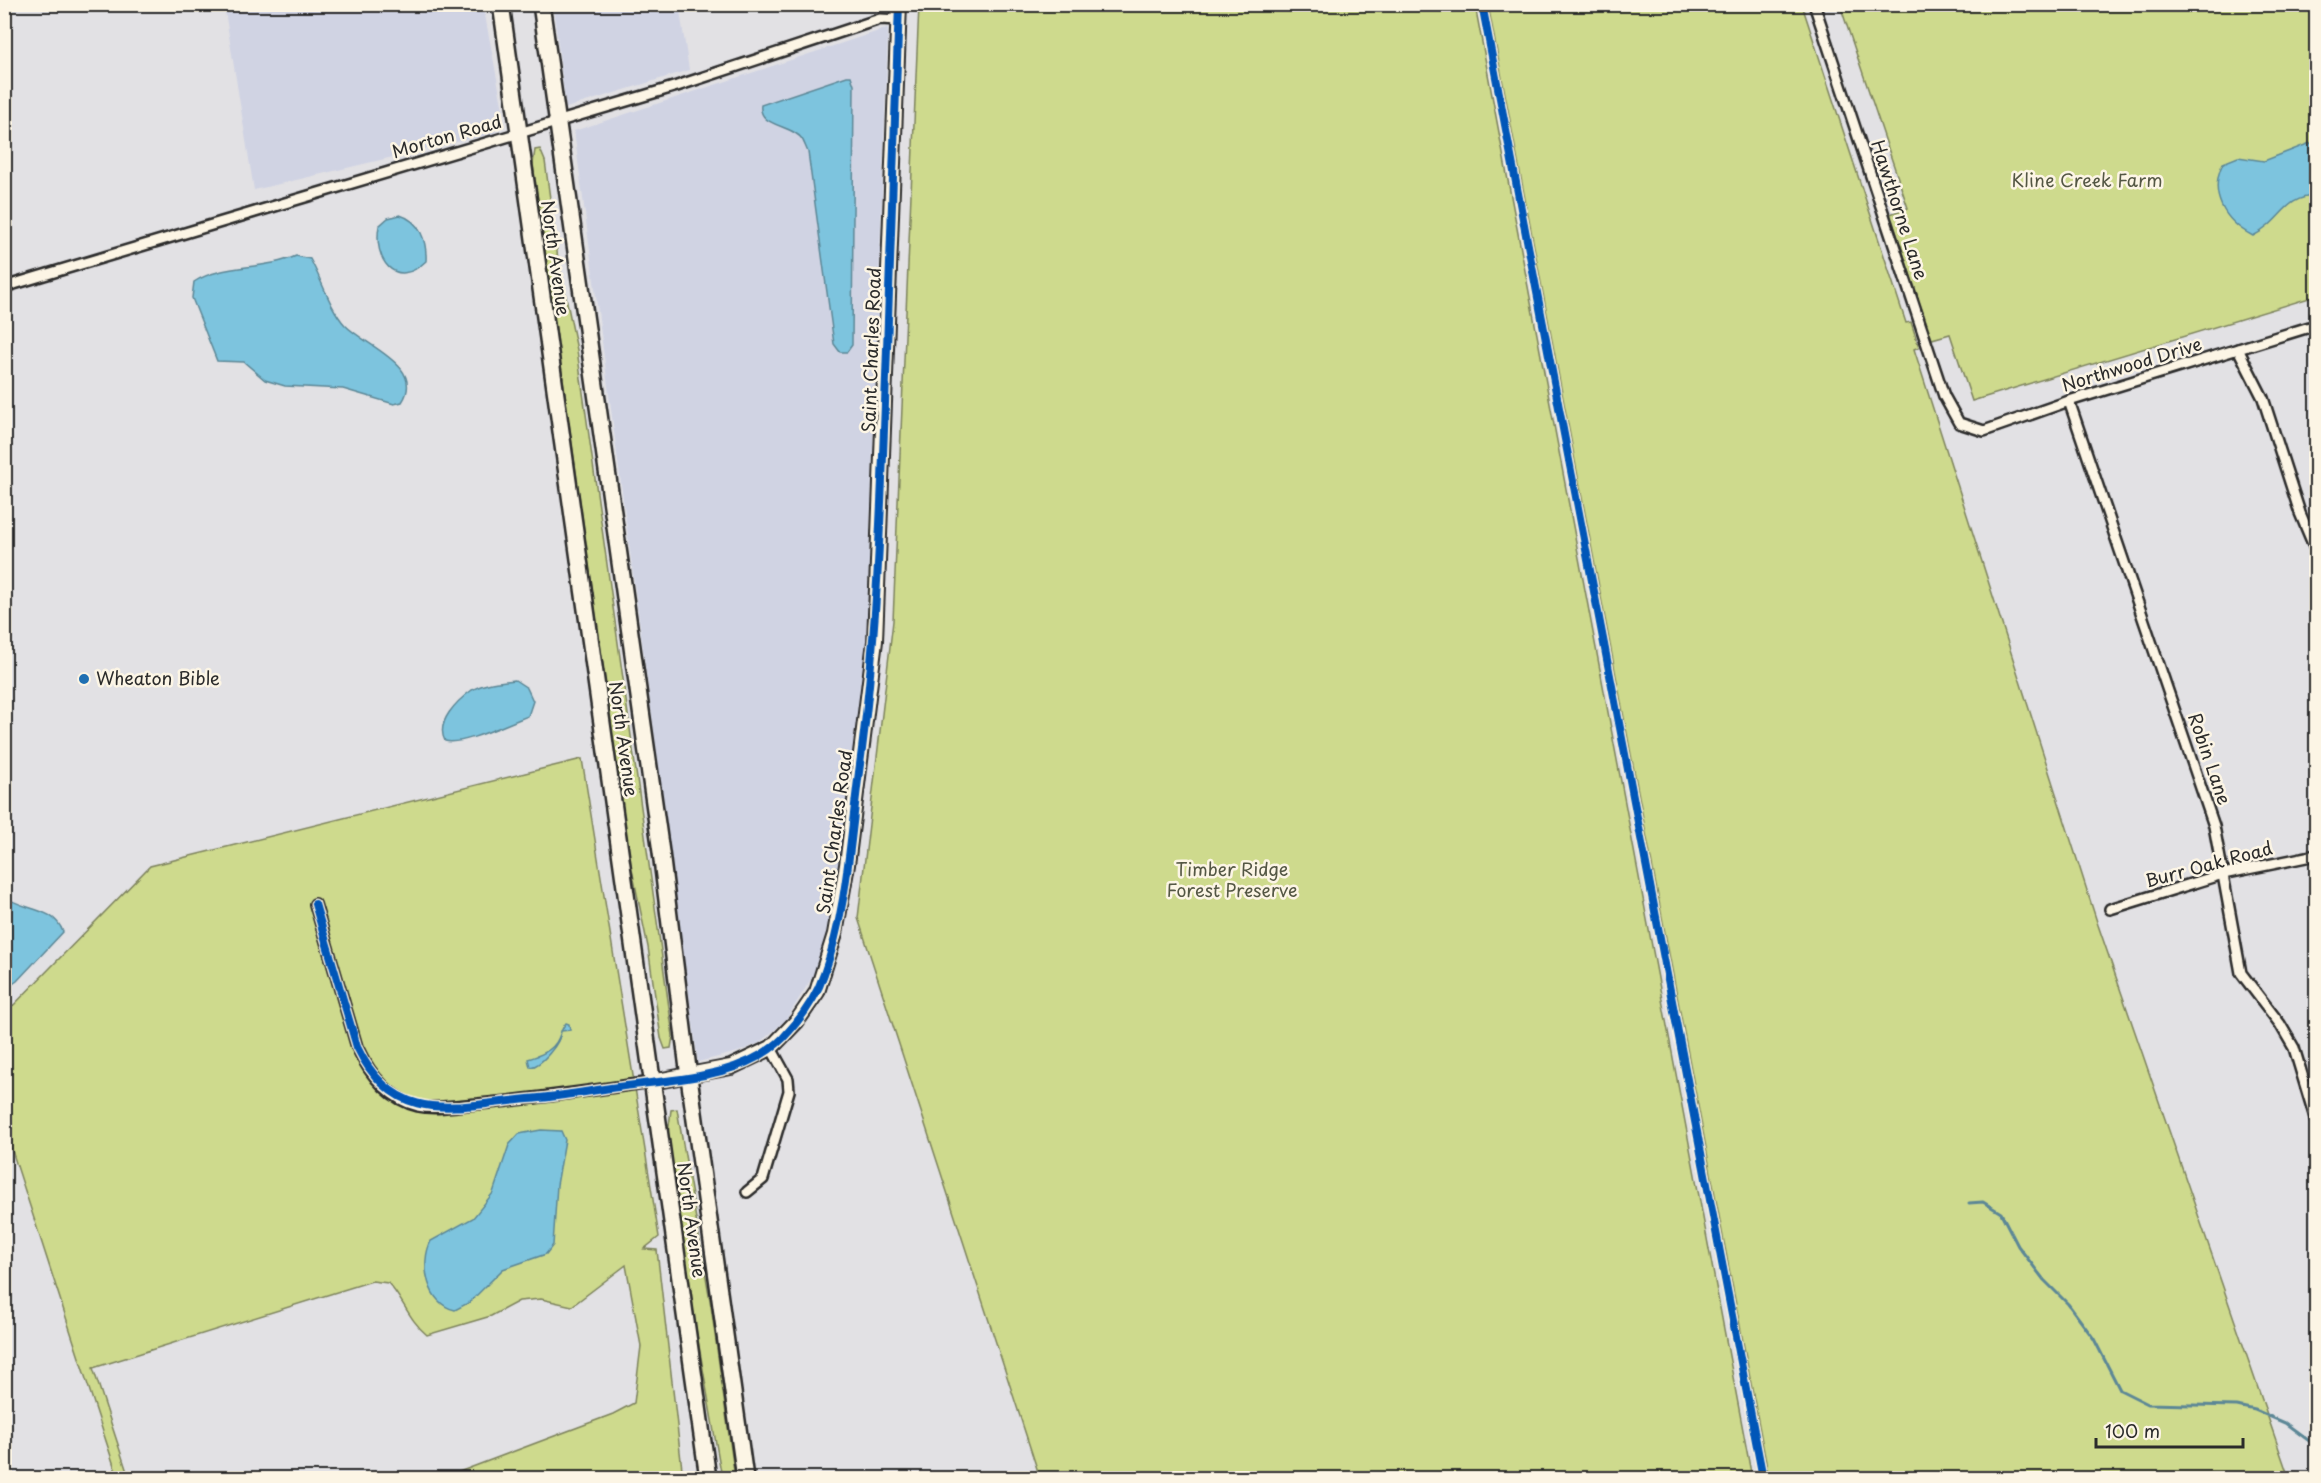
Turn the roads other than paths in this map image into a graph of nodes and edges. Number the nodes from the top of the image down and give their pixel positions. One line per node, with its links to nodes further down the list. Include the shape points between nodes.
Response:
1 (501, 4): 7 (main road, North Avenue)
2 (541, 4): 6 (main road, North Avenue)
3 (899, 4): 5 (street, Saint Charles Road)
4 (1814, 4): 12 (street, Hawthorne Lane, via 1944,396)
5 (898, 20): 6 (street, Morton Road, via 880,19); 18 (street, Saint Charles Road, via 875,641 864,738 830,957 806,1009)
6 (556, 122): 7 (street, Morton Road); 19 (main road, North Avenue, via 661,852)
7 (519, 133): 8 (street, Morton Road); 20 (main road, North Avenue)
8 (4, 287)
9 (2316, 325): 10 (street, Northwood Drive)
10 (2238, 349): 11 (street, Northwood Drive); 13 (street, via 2263,398)
11 (2069, 401): 12 (street, Northwood Drive, via 1984,431); 15 (street, Robin Lane, via 2206,800)
12 (1959, 423)
13 (2316, 551)
14 (2316, 855): 15 (street, Burr Oak Road)
15 (2223, 874): 17 (street, Burr Oak Road); 21 (street, Robin Lane, via 2241,973 2294,1048)
16 (315, 904): 20 (street, Saint Charles Road, via 357,1047 367,1069 388,1091 418,1106 455,1106)
17 (2110, 909)
18 (771, 1048): 19 (street, Saint Charles Road, via 742,1063); 22 (street, via 788,1079 789,1091 763,1179)
19 (688, 1077): 20 (street, Saint Charles Road); 24 (main road, North Avenue)
20 (652, 1082): 23 (main road, North Avenue)
21 (2316, 1121)
22 (747, 1192)
23 (708, 1479)
24 (745, 1479)

